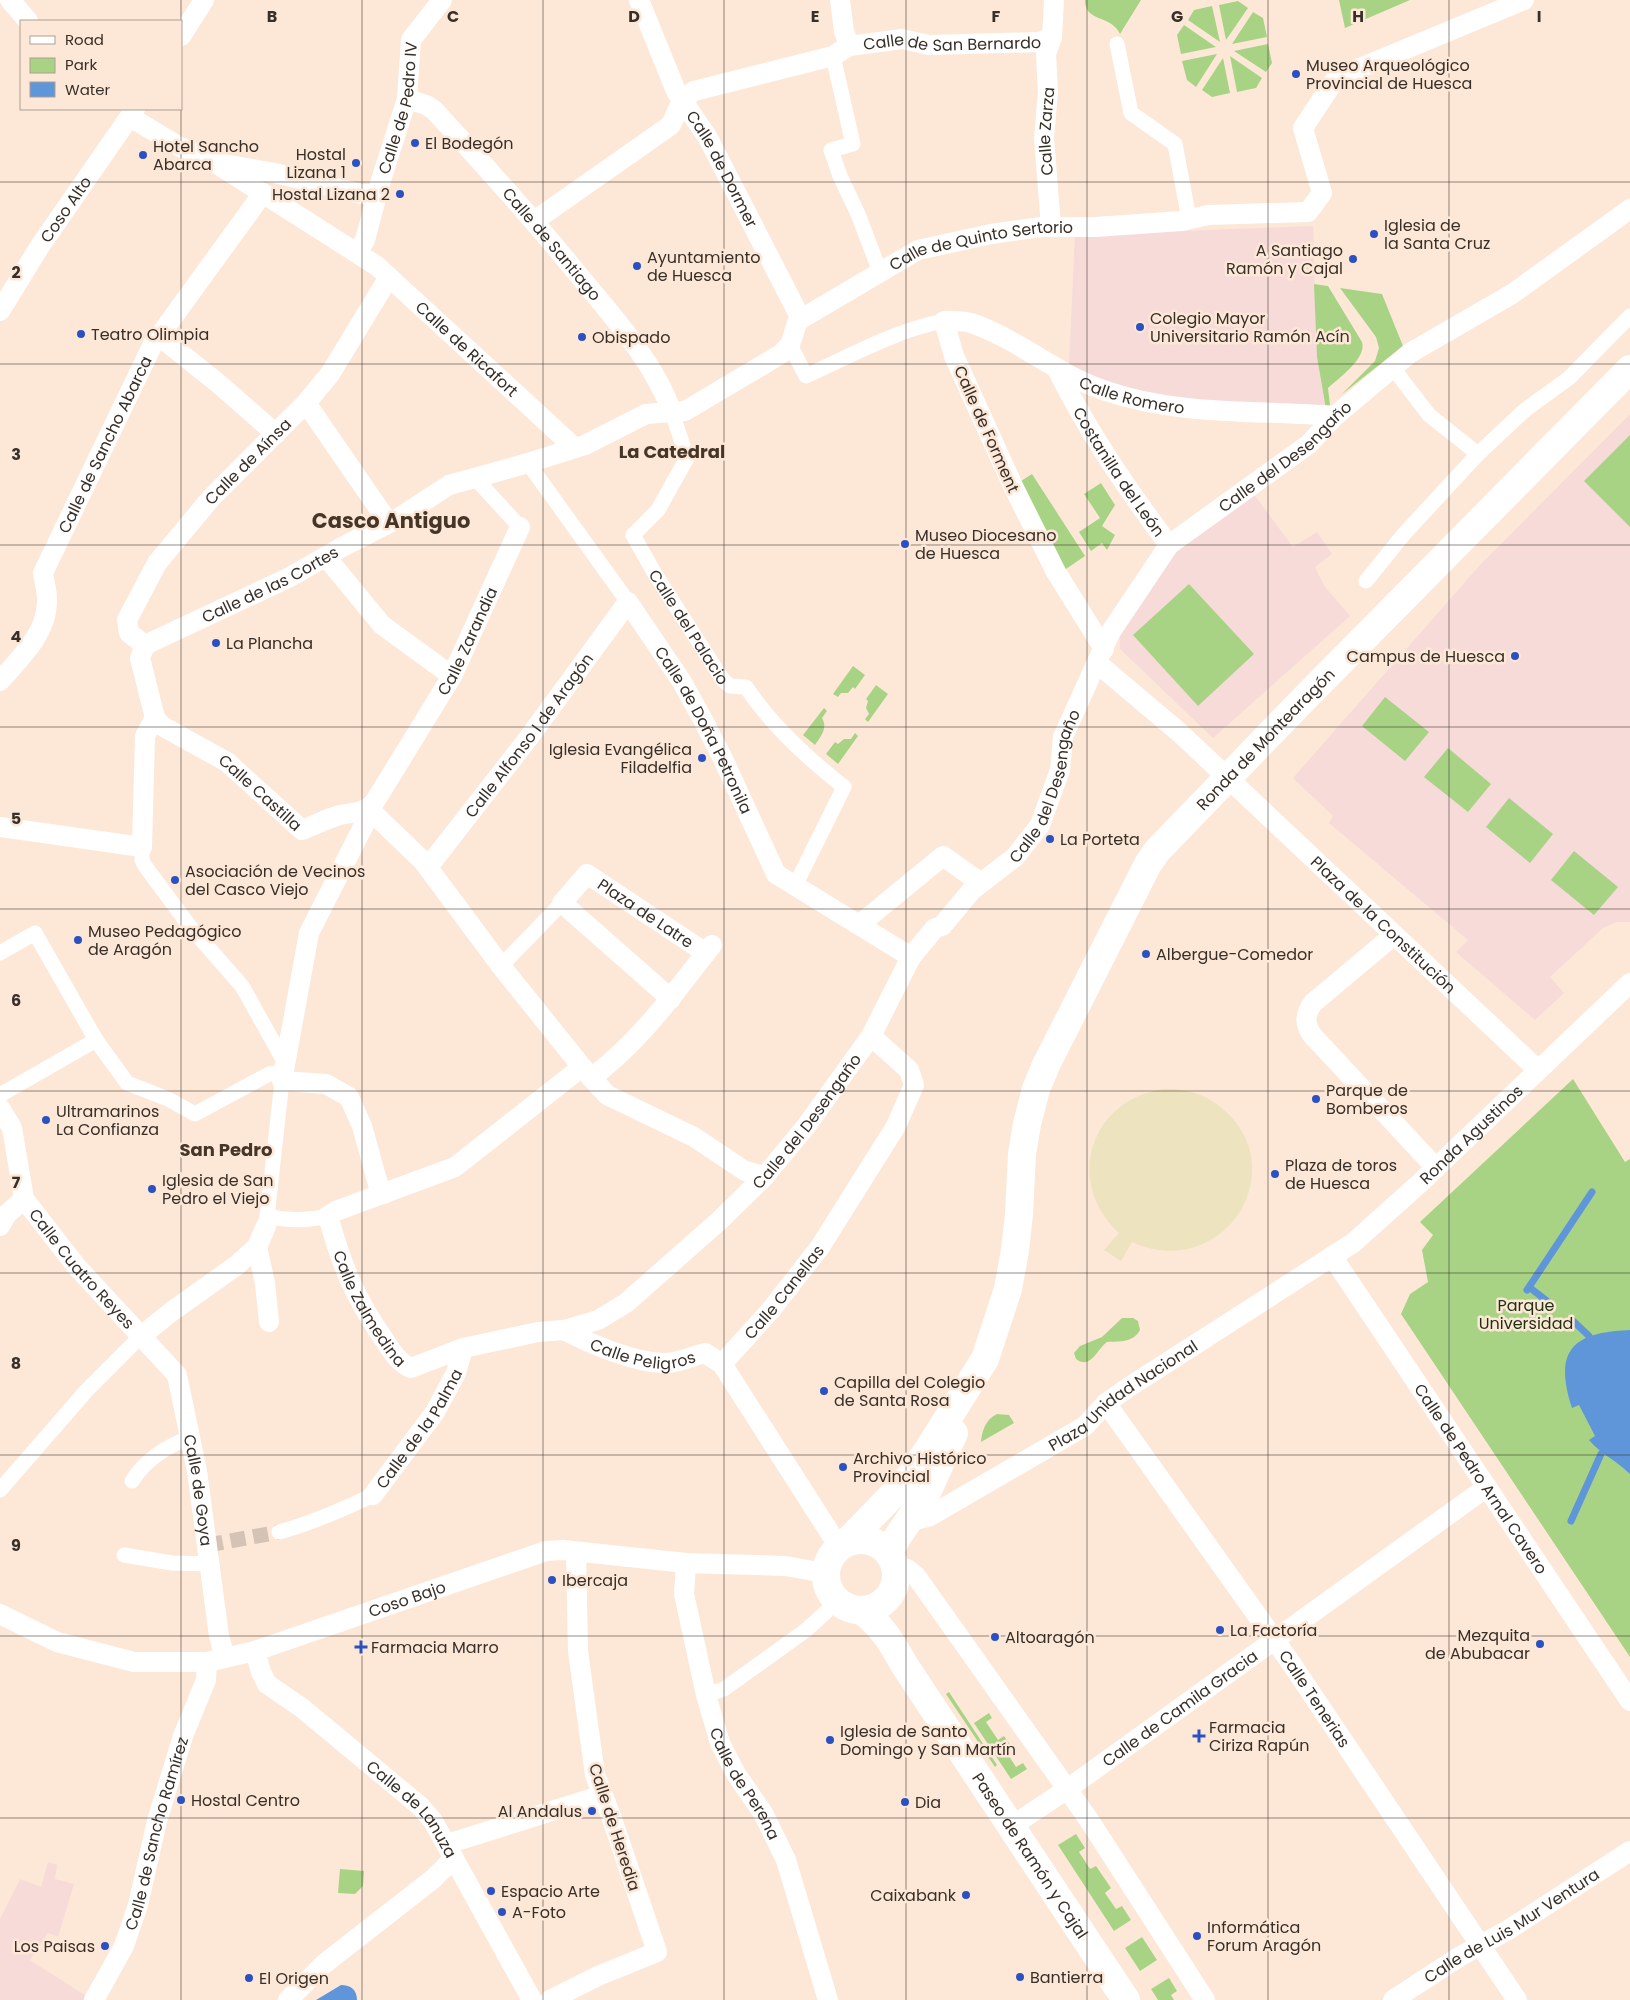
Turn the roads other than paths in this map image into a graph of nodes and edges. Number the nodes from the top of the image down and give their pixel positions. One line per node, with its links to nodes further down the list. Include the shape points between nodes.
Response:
1 (10, 0): 8 (street)
2 (204, 0): 9 (street)
3 (442, 0): 13 (street, Calle de Pedro IV, via 411,40)
4 (639, 0): 14 (street, Calle de Dormer)
5 (840, 0): 12 (street, via 844,31)
6 (1054, 0): 10 (street, Calle Zarza)
7 (1524, 0): 20 (street, Calle de Quinto Sertorio, via 1336,78 1303,128 1322,193 1308,212 1208,215)
8 (27, 20)
9 (182, 34)
10 (1052, 37): 12 (street, Calle de San Bernardo, via 1040,42 929,44 902,39); 22 (street, Calle Zarza, via 1046,54 1048,92 1044,138)
11 (1117, 44): 20 (street, via 1131,113 1175,144)
12 (841, 51): 14 (street, Calle de San Bernardo, via 694,91); 24 (street, via 853,144 832,150)
13 (407, 99): 18 (street, Calle de Pedro IV); 21 (street, Calle de Santiago, via 434,110)
14 (682, 100): 21 (street, via 671,125); 28 (street, Calle de Dormer, via 708,138)
15 (133, 111): 16 (street, via 180,147); 26 (street, Coso Alto, via 40,246)
16 (214, 162): 17 (street, Calle de Ricafort); 18 (street, via 361,194)
17 (263, 193): 23 (street, Calle de Ricafort); 30 (street, Calle de Sancho Abarca)
18 (377, 194): 23 (street, Calle de Pedro IV, via 365,240)
19 (1630, 209): 32 (street, Calle del Desengaño, via 1512,294 1410,353)
20 (1185, 220): 22 (street, Calle de Quinto Sertorio)
21 (534, 221): 36 (street, Calle de Santiago, via 628,334)
22 (1051, 227): 24 (street, Calle de Quinto Sertorio, via 991,234 918,250)
23 (357, 253): 25 (street, Calle de Ricafort)
24 (881, 272): 28 (street, Calle de Quinto Sertorio)
25 (389, 277): 35 (street, Calle de Aínsa, via 330,374); 39 (street, Calle de Ricafort)
26 (0, 311)
27 (1630, 316): 40 (street, via 1569,378 1525,410)
28 (799, 321): 31 (street)
29 (944, 321): 31 (street, via 889,338 806,376); 33 (street, Calle Romero, via 974,323); 50 (street, Calle de Forment, via 954,356 1012,486)
30 (159, 336): 38 (street); 52 (street, Calle de Sancho Abarca, via 43,573 47,604 40,629 34,642)
31 (790, 345): 36 (street, Calle de las Cortes, via 781,354 685,411)
32 (1392, 368): 37 (street, Calle del Desengaño); 40 (street, via 1429,415)
33 (1057, 369): 37 (street, Calle Romero, via 1104,391 1138,401 1205,410); 45 (street, Costanilla del León, via 1072,399)
34 (1630, 369): 54 (main road, Ronda de Montearagón)
35 (306, 403): 38 (street, Calle de Aínsa); 43 (street)
36 (672, 412): 39 (street, Calle de las Cortes, via 646,414); 60 (street, Calle del Palacio, via 687,458 658,510 633,535 723,680 730,686 746,687 760,708 808,759 844,787)
37 (1335, 416): 45 (street, Calle del Desengaño, via 1309,444)
38 (276, 434): 49 (street, Calle de Aínsa, via 211,498 157,563 127,620 129,633)
39 (580, 446): 41 (street, Calle de las Cortes)
40 (1478, 454): 47 (street, via 1404,534)
41 (528, 463): 42 (street, Calle de las Cortes); 48 (street, Calle de Doña Petronila)
42 (474, 477): 43 (street, Calle de las Cortes, via 449,485); 44 (street, Calle Zarandia)
43 (388, 522): 46 (street, Calle de las Cortes)
44 (520, 528): 51 (street, Calle Zarandia)
45 (1169, 545): 50 (street, Calle del Desengaño, via 1110,633)
46 (326, 557): 49 (street, Calle de las Cortes); 51 (street, via 382,625)
47 (1366, 581)
48 (628, 602): 58 (street, Calle Alfonso I de Aragón, via 527,740); 60 (street, Calle de Doña Petronila, via 682,682 703,720 776,874)
49 (145, 645): 53 (street, via 140,658)
50 (1100, 656): 54 (street, Calle de Forment); 59 (street, Calle del Desengaño, via 1063,736 1060,770 1040,825 1015,857)
51 (452, 676): 55 (street, Calle Zarandia)
52 (0, 682)
53 (155, 718): 55 (street, Calle Castilla, via 162,726 227,762 302,830 340,815); 57 (street, via 145,736)
54 (1227, 778): 63 (street, Plaza de la Constitución); 89 (main road, Ronda de Montearagón, via 1148,864 1036,1089 1022,1154 1020,1214 1008,1289)
55 (373, 811): 58 (street); 72 (street, Calle Zarandia, via 309,933)
56 (0, 827): 57 (street)
57 (142, 854): 72 (street, via 191,928 242,986)
58 (428, 867): 66 (street)
59 (981, 883): 62 (street, via 943,856); 65 (street, Calle del Desengaño)
60 (795, 886): 62 (street, Calle de Doña Petronila)
61 (562, 903): 66 (street); 68 (street); 68 (street, Plaza de Latre, via 587,874 709,949)
62 (859, 925): 65 (street, Calle de Doña Petronila)
63 (1394, 935): 71 (street, Plaza de la Constitución); 75 (street, via 1313,1003 1306,1018 1307,1027)
64 (0, 952): 70 (street, via 35,933)
65 (910, 957): 69 (street, Calle del Desengaño)
66 (501, 966): 73 (street)
67 (1630, 983): 71 (street, Ronda Agustinos)
68 (671, 999): 73 (street, via 615,1060)
69 (871, 1036): 76 (street, Calle del Desengaño, via 807,1125); 88 (street, Calle Canellas, via 909,1070 914,1085 896,1126 820,1247 770,1311)
70 (100, 1046): 72 (street, via 127,1083 168,1098 195,1114 269,1074); 74 (street)
71 (1538, 1070): 75 (street, Ronda Agustinos)
72 (284, 1072): 77 (street, via 326,1084 349,1097); 80 (street)
73 (586, 1072): 76 (street, via 607,1095 694,1137 745,1171); 77 (street, via 455,1167)
74 (1, 1105): 78 (street, Calle Cuatro Reyes, via 12,1128)
75 (1436, 1168): 83 (street, Ronda Agustinos, via 1353,1243)
76 (765, 1176): 85 (street, Calle del Desengaño, via 626,1303 598,1320)
77 (384, 1194): 79 (street)
78 (24, 1199): 81 (street, via 7,1214); 86 (street, Calle Cuatro Reyes, via 76,1266)
79 (328, 1216): 80 (street); 87 (street, Calle Zalmedina, via 339,1257 352,1288 402,1365 411,1368)
80 (266, 1221): 82 (street)
81 (0, 1226)
82 (257, 1247): 84 (street); 86 (street, via 238,1265)
83 (1332, 1256): 90 (street, Plaza Unidad Nacional); 93 (street, Calle de Pedro Arnal Cavero)
84 (269, 1322)
85 (564, 1330): 87 (street, Calle del Desengaño, via 538,1332); 88 (street, Calle Peligros, via 589,1343 643,1360 665,1364 705,1353)
86 (140, 1337): 91 (street, Calle de Goya, via 177,1376); 94 (street, via 87,1390)
87 (463, 1348): 95 (street, Calle de la Palma, via 456,1373 435,1412)
88 (722, 1364): 98 (street)
89 (979, 1372): 96 (main road, via 938,1470); 98 (main road, via 906,1481)
90 (1106, 1403): 96 (street, Plaza Unidad Nacional, via 1085,1426 930,1516); 108 (street, Calle Tenerias)
91 (192, 1437): 92 (street, via 179,1441 142,1466); 103 (street, Calle de Goya)
92 (132, 1481)
93 (1487, 1487): 108 (street, Calle de Camila Gracia); 112 (street, Calle de Pedro Arnal Cavero)
94 (0, 1490)
95 (373, 1495): 97 (street, Calle de la Palma, via 331,1515)
96 (908, 1522): 101 (main road, via 898,1536)
97 (279, 1532)
98 (844, 1544): 101 (main road, via 859,1539 871,1540); 104 (main road, via 832,1554)
99 (576, 1552): 102 (street, Coso Bajo); 109 (street, Coso Bajo, via 546,1552 518,1560); 114 (street, Calle de Heredia, via 578,1651 595,1775)
100 (124, 1555): 103 (street, via 172,1563)
101 (892, 1559): 105 (main road, via 896,1573 893,1590); 113 (street, via 916,1576)
102 (686, 1563): 104 (street, Coso Bajo, via 785,1566); 111 (street, Calle de Perena, via 684,1594)
103 (210, 1564): 110 (street, Calle de Goya, via 219,1636)
104 (825, 1574): 105 (main road, via 832,1595 840,1603 850,1608)
105 (871, 1607): 115 (main road, Paseo de Ramón y Cajal, via 871,1617 887,1635)
106 (826, 1612): 111 (street, via 724,1690)
107 (0, 1614): 110 (street, Coso Bajo, via 57,1642 134,1662)
108 (1274, 1639): 113 (street, Calle de Camila Gracia); 118 (street, Calle Tenerias)
109 (255, 1651): 110 (street, Coso Bajo); 116 (street, Calle de Lanuza, via 267,1684 302,1708 420,1806 433,1820)
110 (216, 1660): 119 (street, Calle de Sancho Ramírez, via 183,1736 124,1946)
111 (706, 1695): 124 (street, Calle de Perena, via 720,1743 736,1774 763,1813 786,1860)
112 (1630, 1701)
113 (1066, 1790): 115 (street, Calle de Camila Gracia); 126 (street)
114 (603, 1795): 116 (street); 123 (street, Calle de Heredia, via 657,1952)
115 (1012, 1826): 125 (main road, Paseo de Ramón y Cajal)
116 (450, 1851): 120 (street, via 433,1879 324,1964); 121 (street, Calle de Lanuza)
117 (1630, 1851): 118 (street, Calle de Luis Mur Ventura)
118 (1481, 1945): 127 (street, Calle de Luis Mur Ventura); 128 (street, Calle Tenerias)
119 (94, 2000)
120 (288, 2000)
121 (534, 2000): 122 (street)
122 (544, 2000)
123 (550, 2000)
124 (828, 2000)
125 (1126, 2000)
126 (1205, 2000)
127 (1393, 2000)
128 (1517, 2000)

